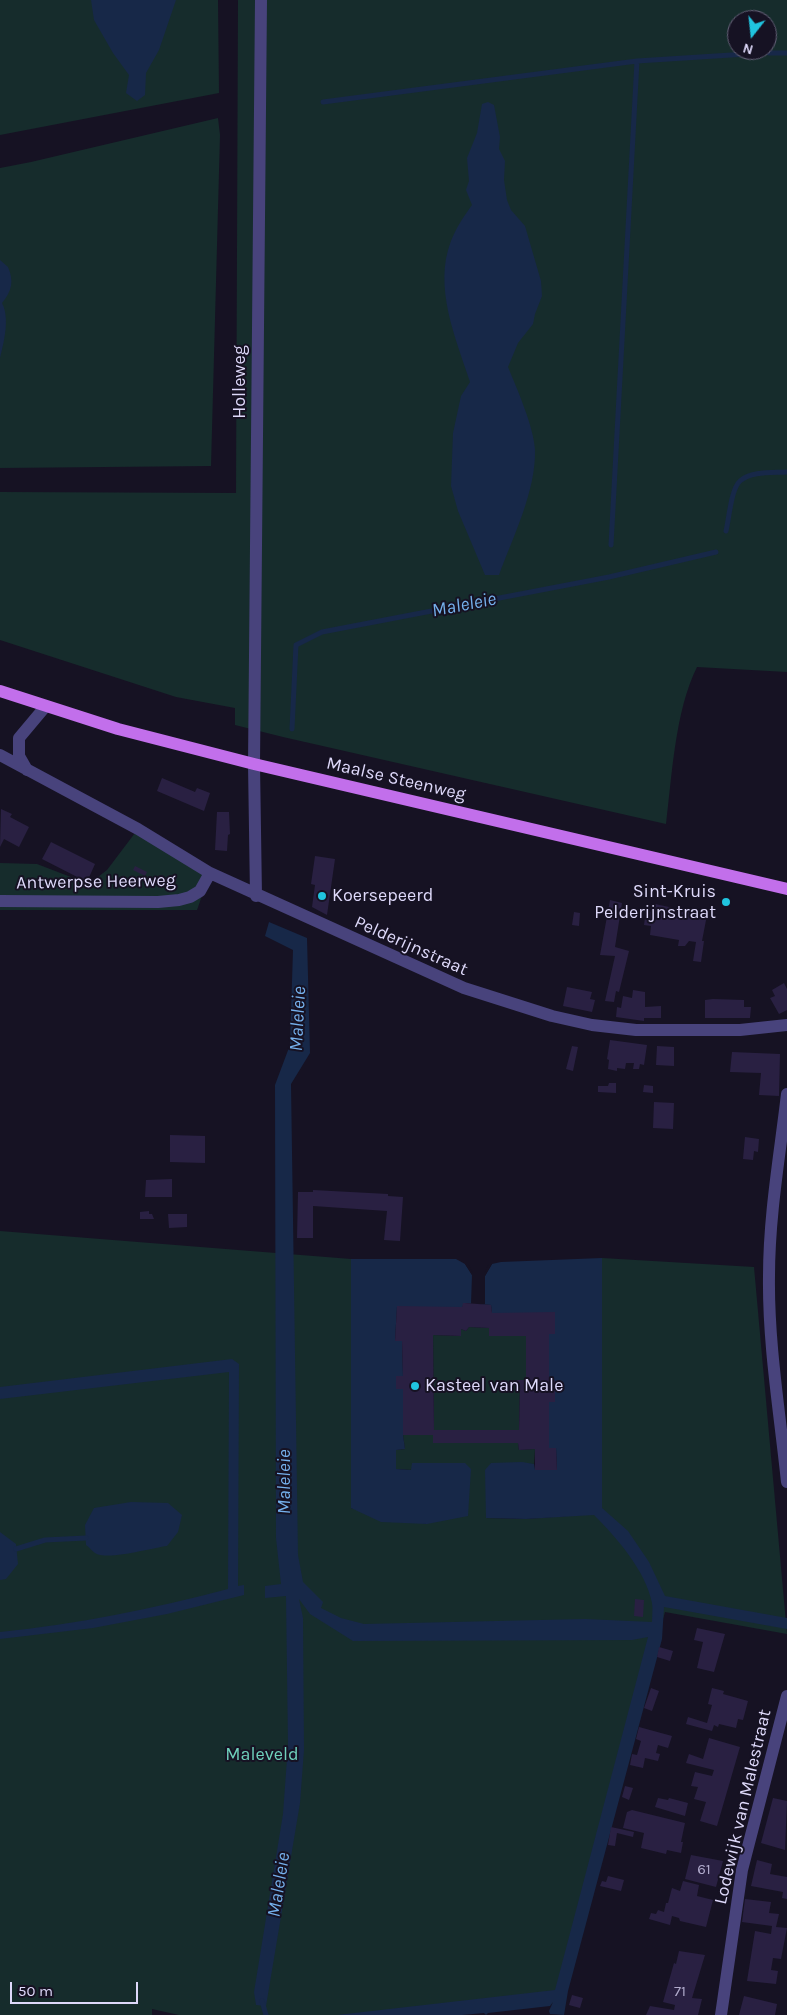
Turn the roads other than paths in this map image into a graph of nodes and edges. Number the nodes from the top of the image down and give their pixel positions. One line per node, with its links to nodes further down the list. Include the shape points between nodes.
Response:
1 (261, 0): 5 (street, Holleweg)
2 (0, 691): 3 (main road, Maalse Steenweg)
3 (45, 707): 5 (main road, Maalse Steenweg); 6 (street, via 19,738 19,756)
4 (0, 755): 6 (street, Pelderijnstraat)
5 (254, 764): 8 (main road, Maalse Steenweg); 9 (street, Holleweg)
6 (28, 770): 7 (street, Pelderijnstraat, via 138,829)
7 (210, 873): 9 (street, Pelderijnstraat); 10 (street, Antwerpse Heerweg, via 200,891 179,900)
8 (787, 889)
9 (256, 896): 11 (street, Pelderijnstraat, via 464,988 552,1016 636,1030 740,1030)
10 (0, 901)
11 (787, 1025)
12 (787, 1094): 13 (street, via 771,1233 769,1289)
13 (787, 1482)
14 (787, 1696): 15 (street, Lodewijk van Malestraat, via 742,1870)
15 (721, 2015)

